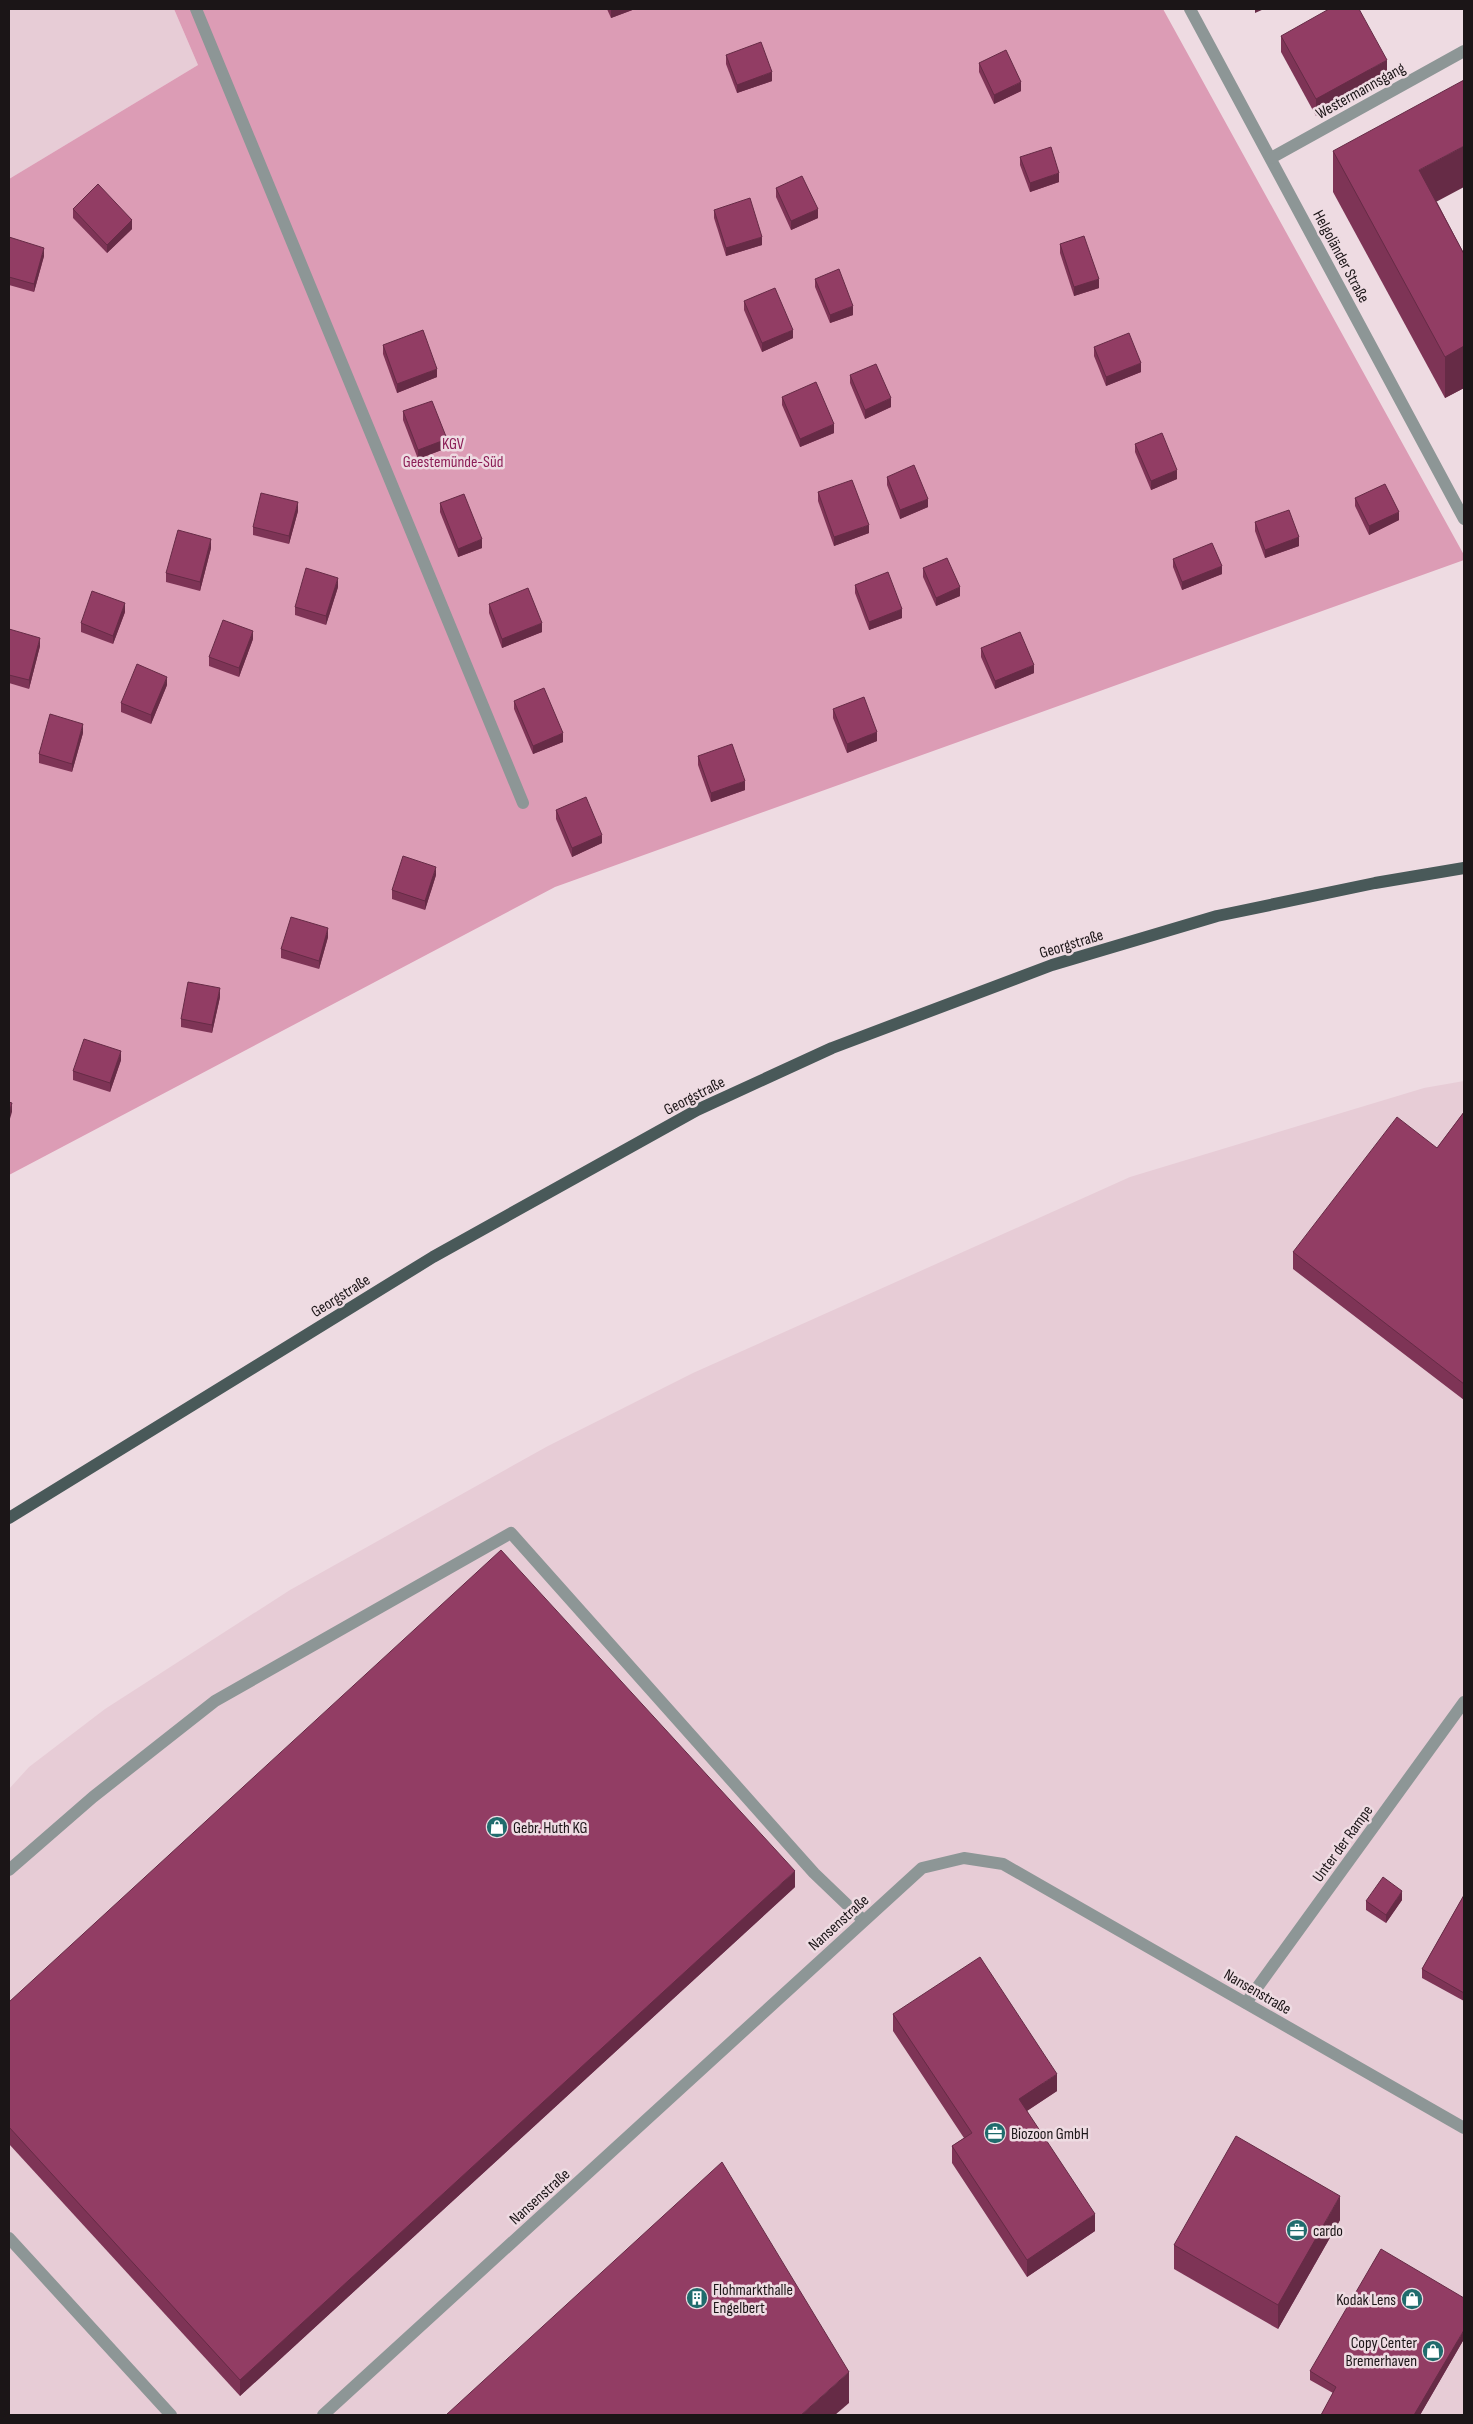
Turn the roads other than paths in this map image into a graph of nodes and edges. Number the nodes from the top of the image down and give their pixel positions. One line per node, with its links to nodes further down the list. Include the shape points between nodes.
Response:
1 (196, 9): 6 (street)
2 (1190, 9): 4 (street, Helgoländer Straße)
3 (1464, 51): 4 (street, Westermannsgang)
4 (1271, 158): 5 (street, Helgoländer Straße)
5 (1464, 519)
6 (523, 803)
7 (1464, 868): 8 (main road, Georgstraße, via 1217,916 1052,965 832,1048 697,1110 433,1256)
8 (9, 1518)
9 (1464, 1702): 12 (street, Unter der Rampe)
10 (9, 1870): 11 (street, via 93,1797 215,1701 511,1533 814,1873)
11 (863, 1920): 12 (street, Nansenstraße, via 922,1868 964,1858 1003,1864); 16 (street, Nansenstraße)
12 (1246, 2003): 13 (street, Nansenstraße)
13 (1464, 2128)
14 (9, 2238): 15 (street)
15 (171, 2415)
16 (323, 2415)

